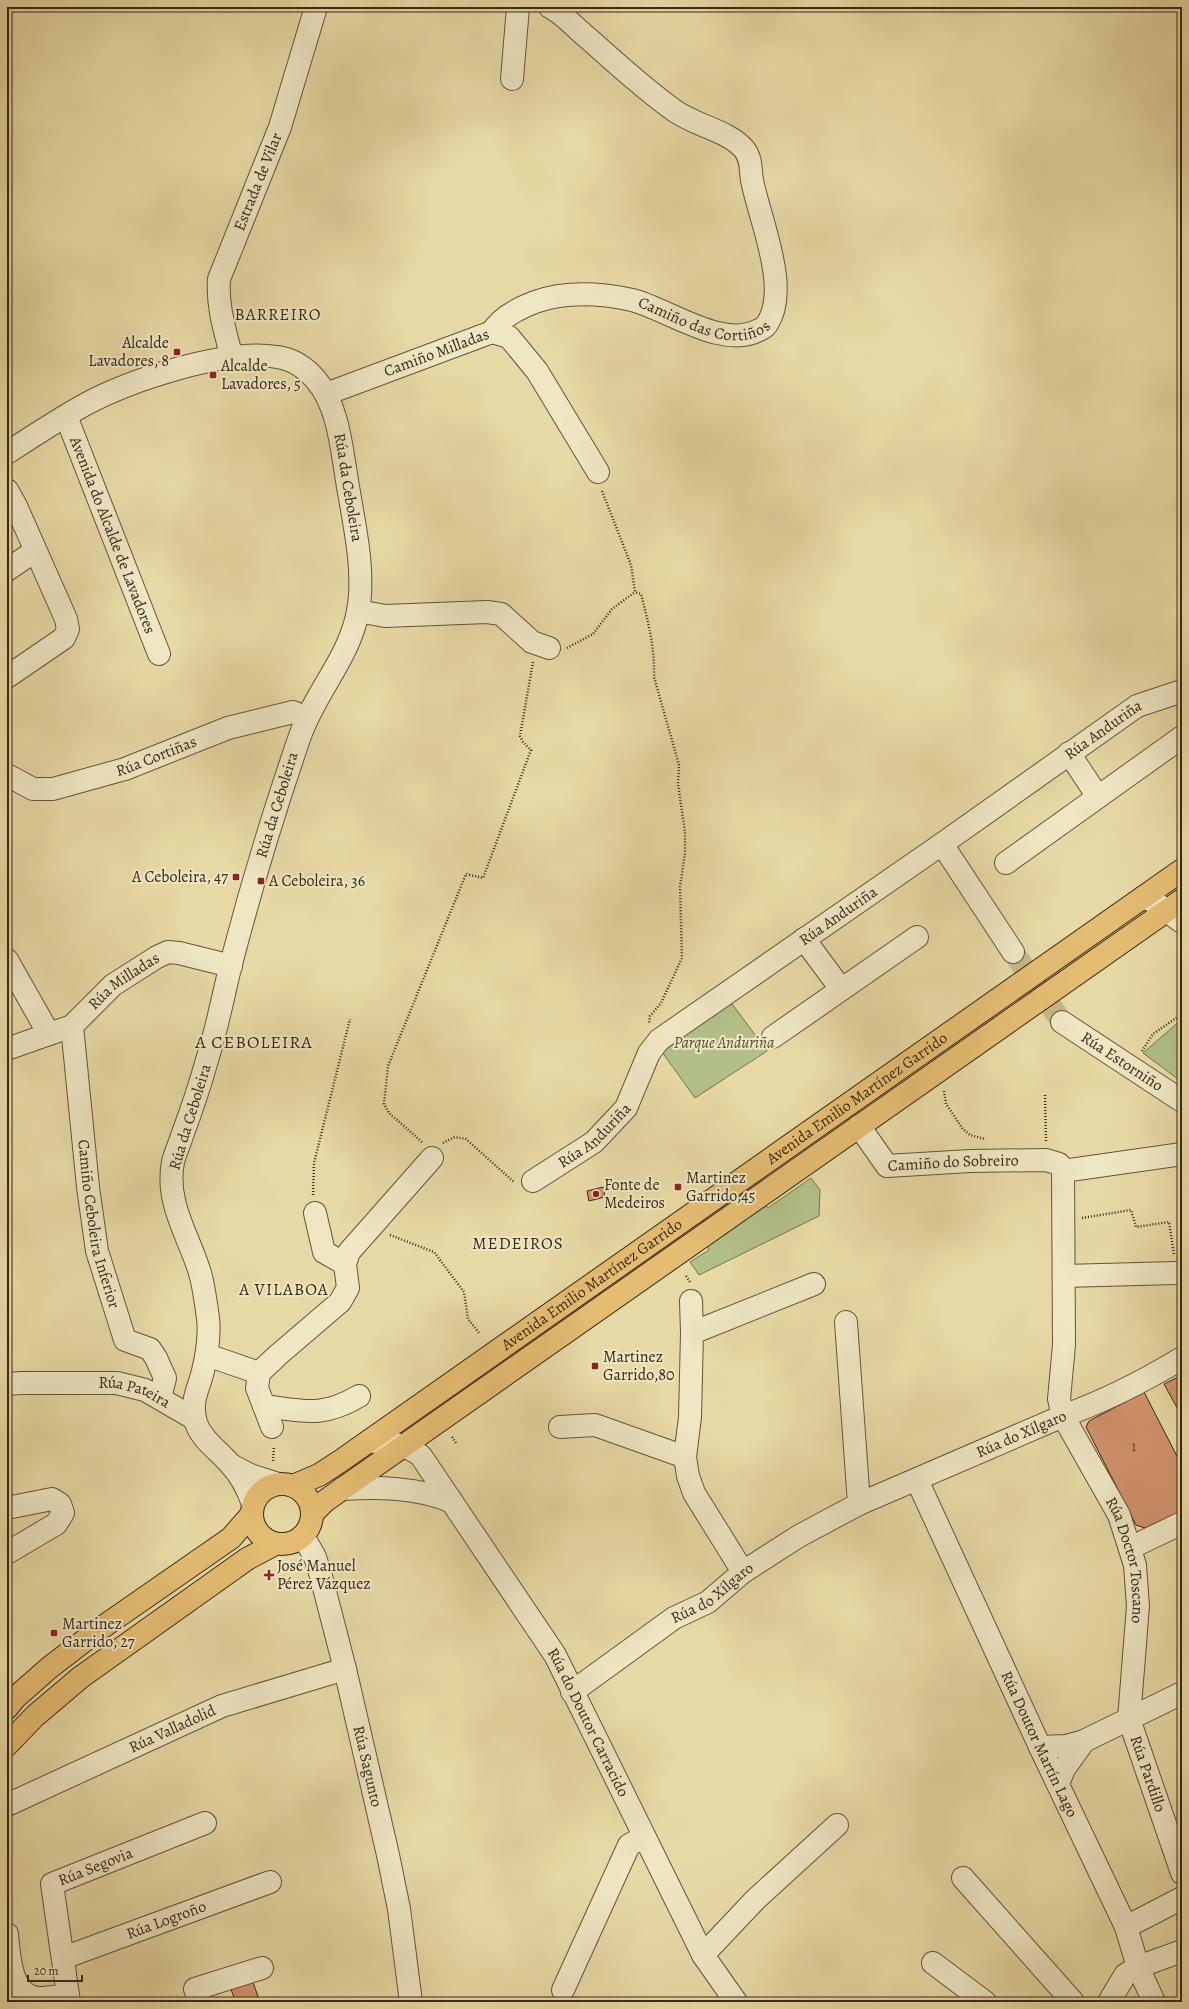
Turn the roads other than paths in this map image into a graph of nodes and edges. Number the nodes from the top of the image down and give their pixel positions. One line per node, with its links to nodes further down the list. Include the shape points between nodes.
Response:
1 (316, 7): 6 (street, Estrada de Vilar, via 280,127 219,279 218,297)
2 (518, 7): 4 (street)
3 (550, 7): 5 (street, Camiño das Cortiños, via 654,96 683,117 734,140 745,150 751,161 752,180 763,216 776,278 774,309 767,326 749,335 728,334 705,330 633,301 598,295 567,294 525,305 498,322)
4 (512, 79)
5 (492, 332): 7 (street, Camiño Milladas); 10 (street, Camiño Milladas, via 509,337 537,371)
6 (232, 358): 7 (street, Rúa da Ceboleira, via 257,355 281,357 306,370); 8 (street, Avenida do Alcalde de Lavadores, via 188,367 121,389)
7 (326, 394): 14 (street, Rúa da Ceboleira, via 344,463 354,530 359,567)
8 (66, 416): 9 (street, Avenida do Alcalde de Lavadores); 16 (street, Avenida do Alcalde de Lavadores)
9 (7, 452)
10 (598, 472)
11 (7, 490): 12 (street)
12 (35, 551): 13 (street); 17 (street, via 66,619 68,629 64,638)
13 (7, 570)
14 (358, 611): 15 (street, via 385,616 486,612 501,614); 19 (street, Rúa da Ceboleira, via 346,647)
15 (540, 645)
16 (159, 654)
17 (7, 677)
18 (1182, 691): 21 (street, Rúa Anduriña, via 1137,706)
19 (307, 718): 22 (street, Rúa Cortiñas, via 293,712 235,726 125,769 53,789 33,789); 33 (street, Rúa da Ceboleira, via 267,833)
20 (1182, 737): 23 (street)
21 (1069, 753): 23 (street); 24 (street, Rúa Anduriña)
22 (7, 775)
23 (1098, 797): 25 (street)
24 (942, 844): 30 (street, Rúa Anduriña); 31 (street)
25 (1006, 863)
26 (1182, 870): 27 (main road, Avenida Emilio Martínez Garrido)
27 (1144, 897): 28 (street); 65 (main road, Avenida Emilio Martínez Garrido)
28 (1177, 911): 41 (main road, Avenida Emilio Martínez Garrido)
29 (917, 937): 34 (street)
30 (804, 939): 34 (street); 45 (street, Rúa Anduriña, via 659,1040 649,1053 626,1108 594,1142)
31 (1013, 952)
32 (7, 960): 37 (street)
33 (231, 966): 36 (street, Rúa Milladas, via 168,952 113,985); 54 (street, Rúa da Ceboleira, via 208,1059 174,1162 172,1180 173,1199 179,1222 203,1285 208,1328)
34 (841, 990): 38 (street)
35 (1062, 1022): 40 (street, Rúa Estorniño)
36 (72, 1026): 37 (street, Rúa Milladas); 59 (street, Camiño Ceboleira Inferior, via 88,1187 98,1251 125,1340 150,1349 166,1378)
37 (49, 1034): 39 (street, Rúa Milladas)
38 (773, 1037)
39 (7, 1049)
40 (1182, 1101)
41 (859, 1126): 44 (street, Camiño do Sobreiro, via 887,1166 1046,1160 1059,1164); 66 (main road, Avenida Emilio Martínez Garrido, via 423,1433)
42 (1182, 1154): 44 (street)
43 (434, 1156): 47 (street, via 349,1252)
44 (1063, 1171): 49 (street)
45 (526, 1184)
46 (315, 1213): 47 (street, via 324,1252)
47 (345, 1264): 56 (street, via 348,1288 340,1302)
48 (1176, 1266): 49 (street)
49 (1064, 1276): 61 (street, via 1064,1345 1059,1399)
50 (814, 1284): 53 (street)
51 (690, 1301): 53 (street)
52 (846, 1322): 73 (street)
53 (692, 1333): 67 (street, via 690,1417)
54 (207, 1355): 56 (street); 62 (street, Rúa da Ceboleira, via 193,1403)
55 (1182, 1358): 61 (street, Rúa do Xílgaro, via 1150,1377)
56 (259, 1373): 60 (street, via 257,1388)
57 (7, 1384): 59 (street, Rúa Pateira, via 117,1383 145,1390)
58 (360, 1396): 60 (street, via 344,1405 313,1413)
59 (160, 1398): 62 (street, Rúa Pateira)
60 (264, 1406): 63 (street)
61 (1063, 1416): 69 (street, Rúa do Xílgaro); 80 (street, Rúa Doctor Toscano, via 1119,1515)
62 (195, 1419): 68 (street, via 198,1429 208,1442)
63 (272, 1427)
64 (560, 1427): 67 (street, via 595,1425)
65 (368, 1442): 66 (street, via 389,1442); 70 (main road, Avenida Emilio Martínez Garrido, via 319,1475)
66 (412, 1451): 71 (main road, Avenida Emilio Martínez Garrido); 72 (street, Rúa do Doutor Carracido)
67 (685, 1457): 82 (street, via 694,1492)
68 (233, 1466): 70 (street, via 250,1475); 75 (street, via 243,1482)
69 (917, 1480): 73 (street, Rúa do Xílgaro); 90 (street, Rúa Doutor Martín Lago)
70 (285, 1485): 75 (main road, via 271,1485 260,1493); 76 (main road, via 307,1497)
71 (342, 1489): 72 (street, via 367,1487 423,1493 440,1496); 76 (main road, Avenida Emilio Martínez Garrido)
72 (452, 1502): 84 (street, Rúa do Doutor Carracido, via 555,1655)
73 (859, 1504): 82 (street, Rúa do Xílgaro, via 799,1536)
74 (7, 1508): 81 (street, via 52,1499 60,1504 63,1513 56,1524)
75 (252, 1509): 79 (main road, via 253,1525 258,1534); 86 (main road, via 231,1538 97,1631 49,1668)
76 (312, 1514): 78 (main road, via 308,1530)
77 (1182, 1523): 80 (street)
78 (303, 1536): 79 (main road, via 294,1542); 83 (street, Rúa Sagunto, via 315,1557)
79 (275, 1544): 89 (main road, via 241,1563 81,1677 35,1716)
80 (1130, 1548): 87 (street, Rúa Doctor Toscano, via 1135,1565 1138,1606)
81 (7, 1553)
82 (743, 1572): 84 (street, Rúa do Xílgaro, via 708,1602 674,1618)
83 (345, 1669): 92 (street, Rúa Valladolid, via 222,1706); 112 (street, Rúa Sagunto, via 397,1901)
84 (572, 1692): 95 (street, Rúa do Doutor Carracido)
85 (1182, 1693): 87 (street)
86 (7, 1708)
87 (1129, 1719): 88 (street); 96 (street, Rúa Pardillo)
88 (1084, 1741): 90 (street, via 1066,1746); 91 (street, via 1064,1769)
89 (7, 1745)
90 (1040, 1747): 91 (street, Rúa Doutor Martín Lago)
91 (1058, 1784): 100 (street, Rúa Doutor Martín Lago)
92 (7, 1805)
93 (205, 1823): 104 (street, Rúa Segovia, via 52,1884)
94 (837, 1825): 103 (street, via 755,1900)
95 (644, 1837): 103 (street, Rúa do Doutor Carracido); 108 (street, via 629,1845)
96 (1182, 1873)
97 (963, 1878): 114 (street)
98 (270, 1882): 104 (street, Rúa Logroño)
99 (1182, 1898): 100 (street)
100 (1126, 1926): 106 (street, Rúa Doutor Martín Lago)
101 (7, 1934): 109 (street, via 12,1973 26,1994 38,1998)
102 (1182, 1951): 106 (street)
103 (703, 1955): 110 (street, Rúa do Doutor Carracido)
104 (63, 1958): 109 (street, Rúa Segovia)
105 (933, 1963): 113 (street)
106 (1138, 1967): 115 (street, via 1126,1975); 116 (street, Rúa Doutor Martín Lago)
107 (262, 1968): 111 (street, via 195,1989)
108 (564, 1990)
109 (68, 1998)
110 (732, 2001)
111 (200, 2002)
112 (411, 2002)
113 (985, 2002)
114 (1073, 2002)
115 (1109, 2002)
116 (1154, 2002)

